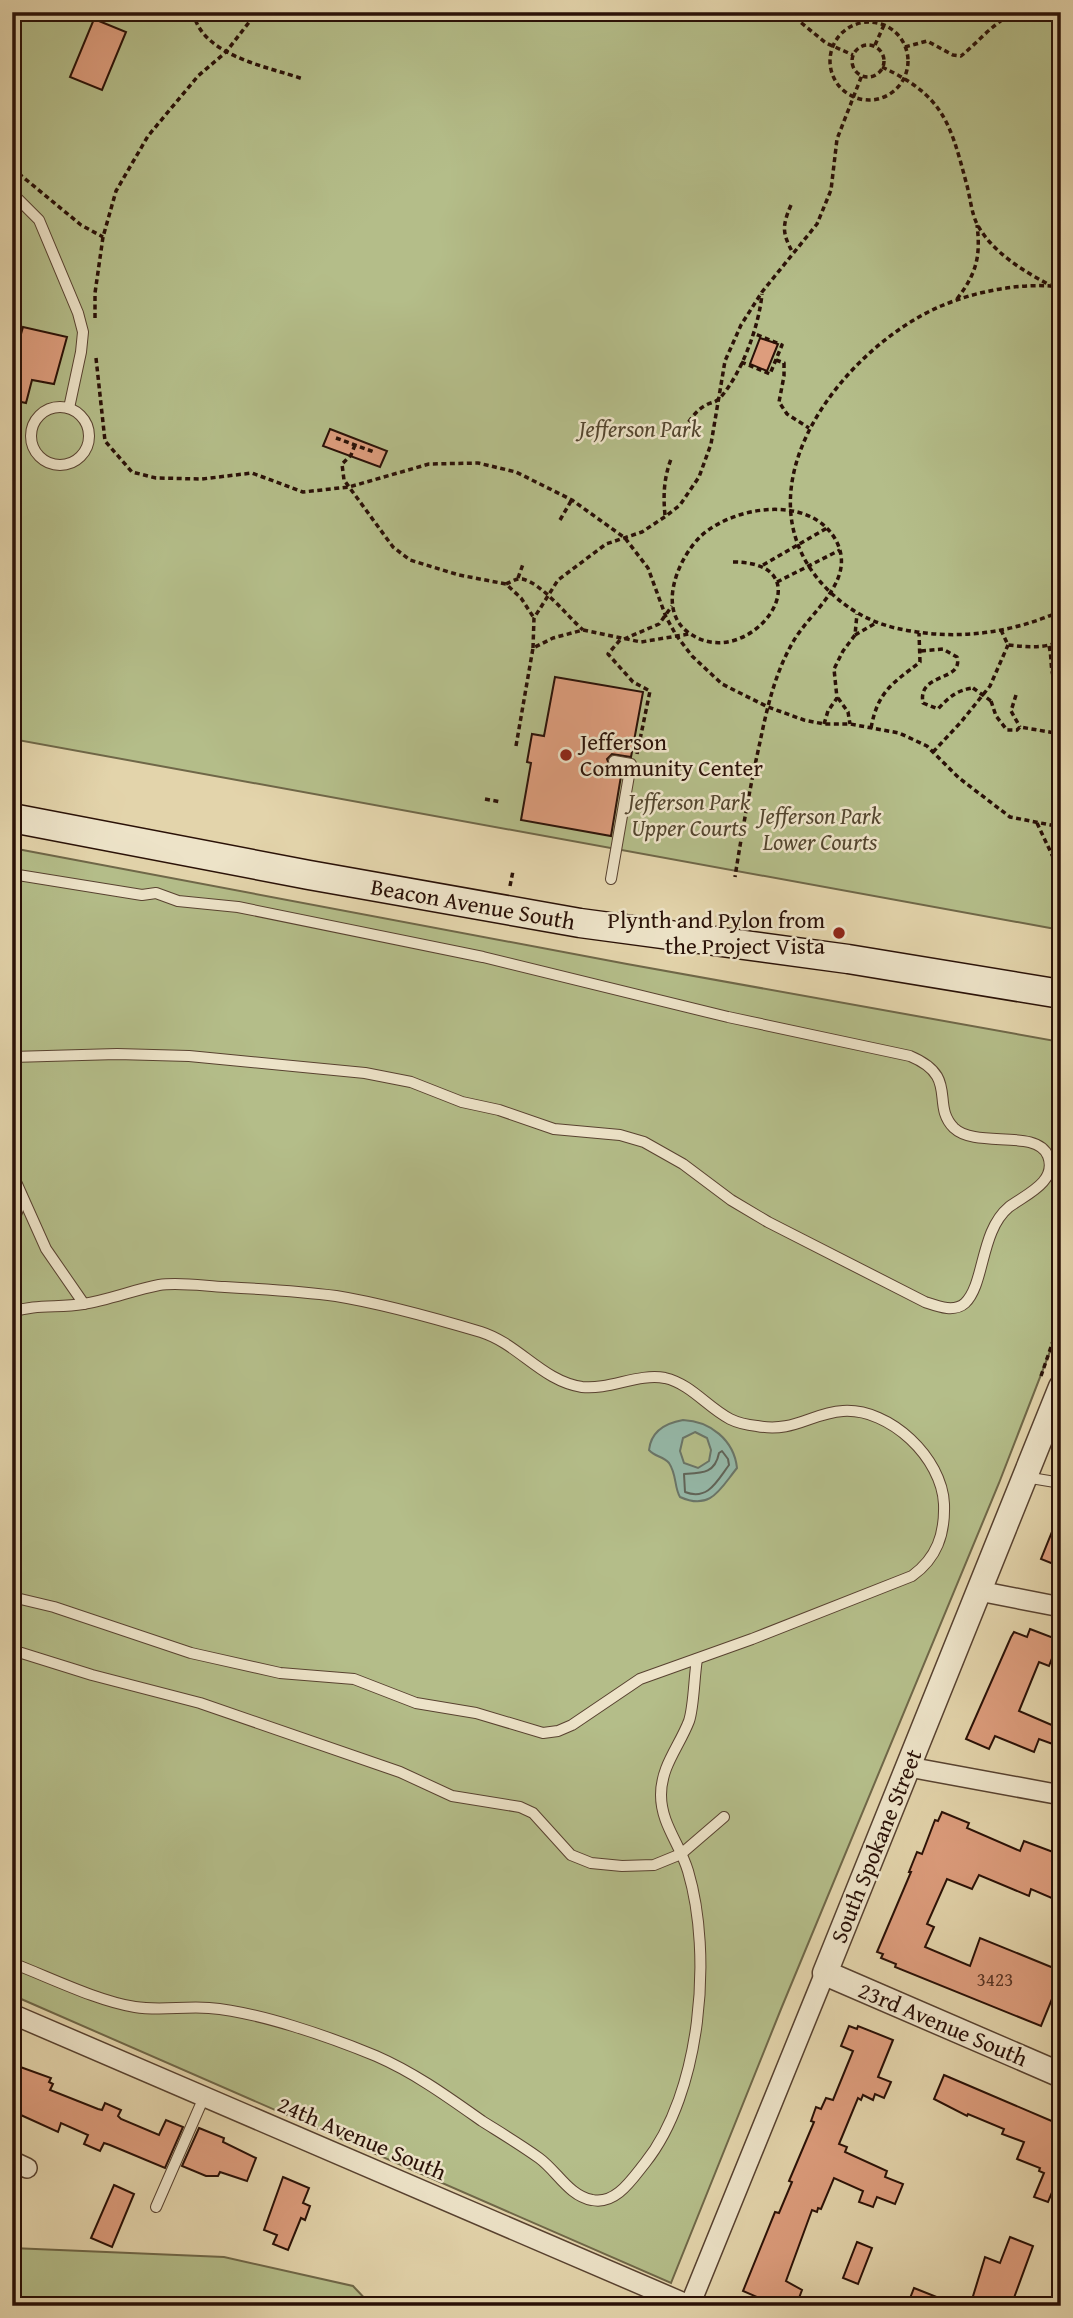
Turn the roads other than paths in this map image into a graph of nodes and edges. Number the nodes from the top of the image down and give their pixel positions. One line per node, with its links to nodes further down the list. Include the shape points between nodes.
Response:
1 (12, 193): 2 (lane, via 39,220 78,313 83,332)
2 (69, 408): 2 (lane, via 88,429 86,448 73,462 54,465 37,455 31,428 50,408)
3 (614, 761): 6 (lane, via 631,764)
4 (12, 818): 7 (main road, Beacon Avenue South, via 580,923 848,959)
5 (12, 874): 8 (lane, via 265,912 483,957 910,1056 936,1072 947,1117 959,1132 980,1139 1028,1142 1041,1147 1049,1162 1042,1184 1008,1208 995,1225 965,1303 943,1308 768,1222 683,1164 644,1142 620,1135 554,1129 411,1082 365,1073 189,1056)
6 (611, 879)
7 (1061, 994)
8 (12, 1057)
9 (12, 1173): 10 (lane)
10 (22, 1198): 11 (lane); 12 (lane, via 46,1249)
11 (12, 1226)
12 (84, 1304): 13 (lane); 21 (lane, via 161,1285 335,1296 384,1305 500,1339 547,1373 581,1387 663,1378 688,1388 742,1423 776,1429 841,1411 857,1412 875,1417 912,1440 936,1473 943,1497 942,1536 926,1564 912,1576)
13 (12, 1312)
14 (1061, 1387): 15 (street, South Spokane Street)
15 (1025, 1476): 16 (lane); 17 (street, South Spokane Street)
16 (1061, 1483)
17 (979, 1591): 19 (street); 22 (street, South Spokane Street)
18 (12, 1597): 21 (lane, via 191,1653 279,1673 354,1679 416,1703 476,1713 543,1733 572,1725 640,1679)
19 (1061, 1607)
20 (12, 1650): 25 (lane, via 200,1703 400,1772 452,1796 520,1807 533,1812 571,1855 591,1863 654,1865)
21 (696, 1659): 25 (lane, via 689,1720 661,1779 664,1819)
22 (909, 1767): 23 (street); 27 (street, South Spokane Street)
23 (1061, 1795)
24 (724, 1817): 25 (lane)
25 (681, 1854): 26 (lane, via 693,1893 698,1936 698,2021 691,2056 670,2123 653,2154 617,2194 599,2201 580,2196 540,2159 458,2102 376,2056 264,2018 207,2008 166,2010 123,2004)
26 (12, 1963)
27 (825, 1973): 29 (street, 23rd Avenue South); 32 (street, South Spokane Street)
28 (12, 2014): 30 (street, 24th Avenue South)
29 (1061, 2075)
30 (204, 2097): 31 (lane); 32 (street, 24th Avenue South)
31 (156, 2207)
32 (691, 2305)

